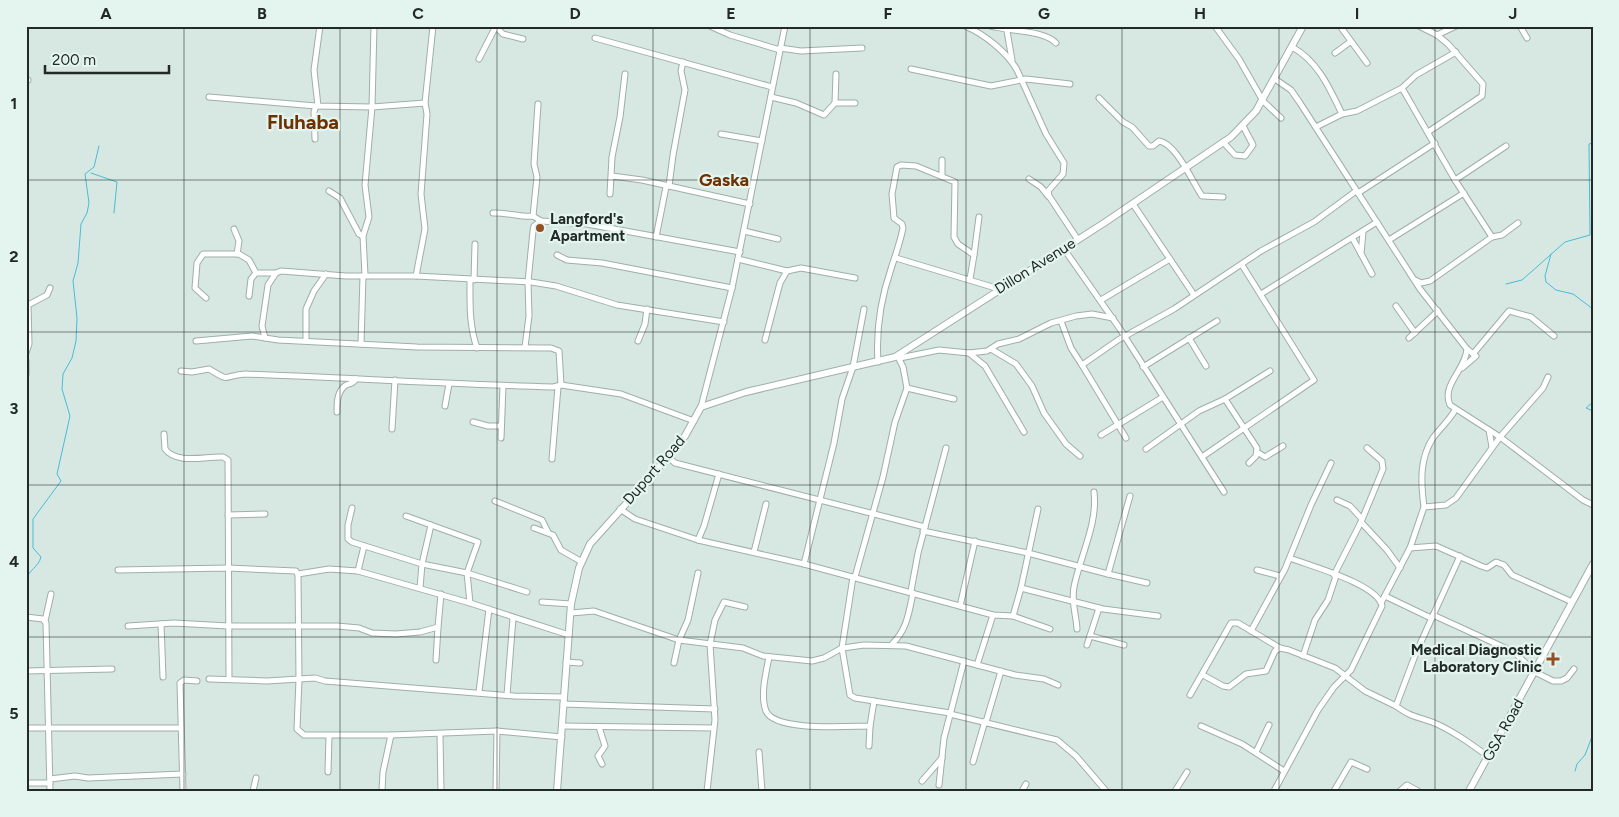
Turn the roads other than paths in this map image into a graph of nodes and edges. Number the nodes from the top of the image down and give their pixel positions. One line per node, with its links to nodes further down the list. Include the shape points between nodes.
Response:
1 (320, 26): 48 (street, via 314,70)
2 (374, 26): 49 (street)
3 (433, 26): 46 (street)
4 (710, 26): 25 (street)
5 (784, 26): 25 (street, Duport Road)
6 (965, 26): 15 (street)
7 (990, 26): 16 (street)
8 (1215, 26): 43 (street)
9 (1303, 26): 23 (street, Dillon Avenue)
10 (1340, 26): 21 (street)
11 (1419, 26): 17 (street)
12 (1456, 26): 17 (street)
13 (1520, 26): 19 (street)
14 (495, 27): 20 (street, via 508,36); 28 (street)
15 (975, 28): 29 (street)
16 (1007, 31): 22 (street, via 1042,34); 29 (street)
17 (1437, 35): 26 (street)
18 (595, 38): 30 (street)
19 (1527, 38)
20 (523, 39)
21 (1350, 42): 27 (street); 31 (street)
22 (1056, 43)
23 (1292, 47): 36 (street, Dillon Avenue); 50 (street, via 1319,71)
24 (862, 48): 25 (street)
25 (780, 49): 38 (street, Duport Road)
26 (1456, 52): 39 (street, via 1416,75); 54 (street, via 1483,84 1482,96)
27 (1335, 53)
28 (479, 59)
29 (1012, 60): 35 (street)
30 (683, 62): 38 (street); 67 (street, via 681,71 685,90)
31 (1367, 63)
32 (911, 68): 35 (street, via 991,86)
33 (625, 74): 64 (street)
34 (836, 74): 44 (street)
35 (1020, 79): 37 (street); 72 (street, via 1064,163 1063,174 1048,191)
36 (1275, 79): 43 (street, Dillon Avenue); 53 (street, via 1291,90)
37 (1070, 84)
38 (772, 87): 41 (street, Duport Road)
39 (1402, 88): 50 (street, via 1357,111); 54 (street)
40 (208, 97): 48 (street)
41 (771, 97): 44 (street, via 824,115); 57 (street, Duport Road)
42 (1099, 98): 62 (street, via 1149,146 1160,141 1166,143)
43 (1263, 101): 51 (street); 52 (street, Dillon Avenue)
44 (835, 103): 45 (street)
45 (855, 103)
46 (425, 104): 49 (street); 109 (street, via 422,194 425,229)
47 (538, 104): 77 (street)
48 (317, 106): 49 (street); 56 (street, via 314,112)
49 (372, 107): 85 (street, via 365,185 369,217)
50 (1342, 114): 53 (street)
51 (1281, 118)
52 (1243, 126): 58 (street, Dillon Avenue); 58 (street, via 1253,145 1245,156 1236,155)
53 (1316, 127): 69 (street)
54 (1428, 132): 59 (street)
55 (721, 134): 57 (street)
56 (316, 139)
57 (762, 141): 74 (street, Duport Road)
58 (1223, 142): 62 (street, Dillon Avenue)
59 (1435, 143): 66 (street); 69 (street)
60 (1506, 146): 66 (street)
61 (942, 160): 63 (street)
62 (1186, 167): 73 (street, via 1202,196); 75 (street, Dillon Avenue)
63 (942, 175): 98 (street, via 955,182 955,240); 99 (street, via 905,164 897,167 892,205 894,218 903,228)
64 (612, 176): 67 (street); 71 (street)
65 (1029, 179): 72 (street)
66 (1455, 180): 70 (street)
67 (668, 187): 74 (street); 86 (street)
68 (329, 191): 85 (street, via 340,198)
69 (1357, 192): 80 (street); 102 (street)
70 (1464, 193): 87 (street); 91 (street)
71 (610, 194)
72 (1049, 196): 90 (street)
73 (1223, 197)
74 (750, 204): 83 (street, Duport Road)
75 (1133, 204): 90 (street, Dillon Avenue); 101 (street)
76 (493, 213): 77 (street)
77 (533, 216): 79 (street)
78 (979, 217): 98 (street)
79 (541, 221): 86 (street, via 587,224); 114 (street, via 532,231)
80 (1377, 222): 84 (street); 91 (street)
81 (1518, 223): 87 (street, via 1502,235)
82 (234, 229): 95 (street)
83 (744, 231): 89 (street); 94 (street, Duport Road)
84 (1363, 232): 88 (street); 96 (street)
85 (364, 236): 108 (street)
86 (656, 236): 94 (street)
87 (1492, 236): 111 (street, via 1427,282)
88 (1353, 239): 96 (street); 118 (street)
89 (778, 240)
90 (1078, 240): 93 (street, Dillon Avenue)
91 (1389, 240): 111 (street)
92 (476, 244): 113 (street)
93 (1064, 249): 117 (street, Dillon Avenue); 122 (street)
94 (740, 252): 100 (street, Duport Road)
95 (238, 254): 104 (street, via 249,260); 121 (street, via 207,253 200,256 195,288)
96 (1361, 254): 107 (street)
97 (557, 255): 116 (street, via 567,260 602,263)
98 (974, 255): 112 (street)
99 (896, 258): 112 (street); 151 (street, via 880,318)
100 (738, 259): 103 (street); 116 (street, Duport Road)
101 (1170, 259): 119 (street); 122 (street)
102 (1242, 265): 118 (street); 119 (street)
103 (787, 271): 110 (street, via 800,268); 139 (street, via 780,283)
104 (256, 272): 105 (street); 120 (street, via 251,279)
105 (276, 273): 106 (street); 134 (street, via 268,285 262,326)
106 (326, 274): 108 (street); 137 (street, via 306,309)
107 (1372, 274)
108 (364, 276): 109 (street); 141 (street)
109 (416, 276): 113 (street)
110 (854, 278)
111 (1413, 278): 126 (street)
112 (970, 279): 117 (street)
113 (472, 280): 114 (street); 143 (street, via 468,295 472,334)
114 (528, 282): 124 (street); 142 (street, via 529,316)
115 (50, 288): 146 (street, via 47,295 28,305 29,344)
116 (732, 288): 130 (street, Duport Road)
117 (999, 289): 149 (street, Dillon Avenue)
118 (1260, 294): 179 (street, via 1314,380)
119 (1194, 295): 132 (street)
120 (249, 296)
121 (206, 298)
122 (1101, 300): 127 (street)
123 (1396, 306): 131 (street)
124 (647, 309): 130 (street); 138 (street)
125 (864, 309): 154 (street)
126 (1438, 311): 131 (street); 145 (street)
127 (1113, 318): 128 (street, via 1092,314); 132 (street)
128 (1061, 321): 144 (street); 152 (street, via 1071,348)
129 (1217, 321): 135 (street)
130 (724, 322): 171 (street, Duport Road)
131 (1415, 333): 136 (street)
132 (1125, 336): 152 (street); 155 (street)
133 (1554, 336): 148 (street, via 1532,317 1509,311)
134 (265, 338): 137 (street); 140 (street, via 245,336)
135 (1189, 338): 153 (street); 155 (street)
136 (1409, 338)
137 (306, 340): 141 (street)
138 (638, 340)
139 (765, 340)
140 (196, 341)
141 (361, 344): 143 (street)
142 (525, 347): 143 (street); 165 (street, via 557,349 560,357)
143 (477, 348)
144 (991, 349): 147 (street); 194 (street, via 1016,364 1066,444)
145 (1467, 349): 148 (street); 156 (street)
146 (26, 353)
147 (969, 353): 149 (street, via 940,350); 182 (street, via 985,366)
148 (1473, 354): 156 (street, via 1476,356)
149 (898, 357): 151 (street, Dillon Avenue); 166 (street)
150 (26, 361): 159 (street)
151 (878, 362): 154 (street, Dillon Avenue)
152 (1082, 365): 176 (street)
153 (1206, 366)
154 (853, 367): 171 (street, Dillon Avenue, via 746,392); 206 (street, via 842,399)
155 (1143, 367): 167 (street)
156 (1462, 368): 172 (street, via 1448,391 1449,404)
157 (182, 371): 161 (street, via 209,369 229,379 245,374)
158 (1270, 371): 169 (street)
159 (26, 374)
160 (1548, 377): 185 (street, via 1543,388)
161 (356, 378): 162 (street); 173 (street, via 339,395)
162 (395, 380): 163 (street); 180 (street)
163 (449, 384): 164 (street); 170 (street)
164 (503, 386): 165 (street); 177 (street)
165 (559, 386): 174 (street, via 621,394); 197 (street)
166 (907, 388): 168 (street); 214 (street)
167 (1163, 397): 176 (street); 178 (street)
168 (954, 399)
169 (1225, 399): 178 (street, via 1199,410); 179 (street)
170 (445, 406)
171 (701, 407): 174 (street, Duport Road)
172 (1454, 410): 181 (street); 209 (street, via 1433,439 1425,457 1422,470)
173 (337, 412)
174 (694, 420): 196 (street, Duport Road)
175 (473, 422): 177 (street)
176 (1118, 425): 184 (street); 187 (street)
177 (501, 426): 186 (street)
178 (1181, 426): 192 (street); 195 (street)
179 (1244, 427): 193 (street); 195 (street)
180 (392, 429)
181 (1489, 430): 185 (street); 189 (street)
182 (1024, 432)
183 (164, 434): 215 (street, via 165,449 171,455 227,459)
184 (1100, 435)
185 (1500, 437): 189 (street); 208 (street)
186 (501, 438)
187 (1126, 438)
188 (1283, 446): 193 (street, via 1265,457)
189 (1492, 447): 209 (street, via 1452,503)
190 (946, 448): 220 (street)
191 (1367, 448): 217 (street, via 1382,461 1383,469)
192 (1146, 449)
193 (1258, 452): 198 (street)
194 (1080, 456)
195 (1202, 456): 202 (street)
196 (668, 457): 200 (street, via 675,463); 211 (street, Duport Road)
197 (552, 459)
198 (1249, 463)
199 (1331, 463): 229 (street, via 1310,505)
200 (719, 474): 206 (street); 222 (street)
201 (1094, 492): 234 (street, via 1091,525)
202 (1224, 492)
203 (1130, 496): 243 (street)
204 (1337, 500): 217 (street, via 1350,506)
205 (495, 501): 221 (street, via 542,520)
206 (819, 501): 214 (street); 232 (street)
207 (766, 504): 226 (street)
208 (1593, 505)
209 (1424, 507): 225 (street)
210 (352, 508): 224 (street, via 348,539)
211 (620, 509): 222 (street, via 634,519); 230 (street, Duport Road, via 590,544)
212 (1038, 510): 227 (street)
213 (265, 514): 215 (street)
214 (872, 514): 220 (street); 247 (street)
215 (228, 515): 235 (street)
216 (406, 516): 218 (street)
217 (1361, 520): 236 (street); 245 (street)
218 (431, 525): 231 (street); 240 (street, via 478,542)
219 (534, 528): 221 (street)
220 (924, 529): 223 (street); 253 (street)
221 (548, 532): 230 (street, via 561,550)
222 (698, 540): 226 (street)
223 (975, 542): 227 (street); 263 (street)
224 (364, 546): 231 (street); 239 (street)
225 (1410, 548): 228 (street, via 1436,546); 236 (street)
226 (754, 552): 232 (street)
227 (1028, 553): 234 (street); 251 (street)
228 (1460, 556): 258 (street, via 1487,568 1496,562 1502,564 1512,575); 271 (street)
229 (1290, 558): 245 (street); 246 (street)
230 (582, 562): 262 (street, Duport Road)
231 (422, 564): 240 (street); 250 (street)
232 (804, 564): 247 (street)
233 (1593, 564): 248 (street, GSA Road)
234 (1080, 566): 243 (street); 257 (street)
235 (228, 568): 237 (street); 244 (street, via 291,569); 277 (street)
236 (1400, 568): 256 (street)
237 (118, 570)
238 (1257, 570): 246 (street)
239 (358, 571): 244 (street, via 329,569); 250 (street)
240 (467, 573): 252 (street); 259 (street)
241 (698, 573): 285 (street, via 688,620)
242 (1593, 573): 248 (street)
243 (1108, 574): 249 (street)
244 (298, 575): 278 (street)
245 (1335, 575): 261 (street, via 1373,592); 292 (street, via 1328,600 1315,620)
246 (1280, 576): 282 (street)
247 (854, 577): 253 (street); 290 (street)
248 (1585, 577): 258 (street, GSA Road)
249 (1147, 583)
250 (420, 588): 255 (street)
251 (1021, 588): 257 (street); 269 (street)
252 (527, 592)
253 (912, 592): 263 (street); 287 (street, via 907,621 901,636)
254 (51, 594): 274 (street)
255 (441, 594): 259 (street); 279 (street)
256 (1385, 596): 261 (street); 271 (street)
257 (1072, 601): 265 (street); 281 (street, via 1076,611)
258 (1570, 601): 305 (street, GSA Road)
259 (470, 602): 266 (street)
260 (542, 602): 262 (street)
261 (1381, 603): 307 (street, via 1380,614 1372,624 1351,670)
262 (571, 604): 267 (street, Duport Road)
263 (960, 606): 268 (street)
264 (745, 607): 286 (street, via 724,602 715,620)
265 (1098, 608): 270 (street); 284 (street)
266 (489, 609): 273 (street); 314 (street)
267 (570, 613): 283 (street, Duport Road); 285 (street, via 594,611)
268 (992, 615): 269 (street); 299 (street)
269 (1013, 616): 280 (street)
270 (1158, 616)
271 (1432, 617): 305 (street, via 1514,652); 319 (street)
272 (26, 618): 274 (street)
273 (513, 618): 283 (street); 315 (street)
274 (45, 621): 303 (street)
275 (161, 624): 276 (street); 277 (street); 308 (street)
276 (128, 626)
277 (228, 626): 278 (street); 310 (street)
278 (298, 627): 279 (street, via 337,626 396,634); 311 (street)
279 (438, 627): 294 (street)
280 (1050, 629)
281 (1076, 629)
282 (1250, 631): 291 (street); 306 (street, via 1238,623 1229,624)
283 (568, 635): 296 (street, Duport Road)
284 (1090, 636): 288 (street); 289 (street)
285 (678, 640): 286 (street); 298 (street)
286 (710, 644): 293 (street, via 744,648); 320 (street)
287 (892, 644): 290 (street); 295 (street)
288 (1124, 644)
289 (1087, 645)
290 (842, 648): 293 (street, via 812,661); 317 (street, via 850,695)
291 (1280, 648): 292 (street); 306 (street, via 1275,651 1266,671 1246,674 1229,687)
292 (1302, 656): 307 (street, via 1335,668)
293 (769, 657): 325 (street, via 763,699 774,720 793,725)
294 (436, 660)
295 (964, 661): 299 (street); 321 (street)
296 (566, 662): 297 (street); 318 (street, Duport Road)
297 (580, 663)
298 (674, 663)
299 (977, 665): 304 (street)
300 (112, 669): 303 (street)
301 (1574, 669): 305 (street, via 1560,681)
302 (26, 670): 303 (street)
303 (45, 670): 329 (street)
304 (1001, 671): 313 (street); 322 (street)
305 (1535, 672): 340 (street, GSA Road)
306 (1203, 675): 316 (street)
307 (1344, 676): 319 (street, via 1364,691); 345 (street, via 1322,703)
308 (163, 677)
309 (209, 679): 310 (street)
310 (229, 679): 311 (street)
311 (299, 679): 314 (street); 334 (street, via 297,728 304,735)
312 (197, 681): 330 (street, via 184,680 180,683)
313 (1058, 685)
314 (479, 692): 315 (street)
315 (507, 695): 318 (street)
316 (1190, 695)
317 (874, 700): 321 (street); 325 (street)
318 (563, 701): 320 (street); 324 (street, Duport Road)
319 (1396, 706): 340 (street, via 1412,717 1441,727)
320 (715, 709): 331 (street)
321 (950, 714): 322 (street); 341 (street)
322 (985, 721): 342 (street); 365 (street, via 1057,740 1076,756)
323 (1269, 725): 339 (street)
324 (562, 726): 327 (street); 336 (street, Duport Road)
325 (870, 726): 337 (street)
326 (1201, 726): 339 (street)
327 (599, 727): 331 (street); 343 (street, via 607,746 598,756)
328 (26, 728): 329 (street)
329 (48, 728): 330 (street); 350 (street)
330 (182, 728): 348 (street)
331 (713, 728): 362 (street)
332 (497, 731): 333 (street); 336 (street); 360 (street)
333 (440, 734): 335 (street); 359 (street)
334 (328, 736): 335 (street); 346 (street)
335 (391, 736): 358 (street)
336 (562, 737): 361 (street, Duport Road)
337 (869, 746)
338 (759, 752): 363 (street)
339 (1256, 752): 345 (street)
340 (1489, 757): 371 (street, GSA Road)
341 (942, 758): 351 (street); 354 (street)
342 (973, 762)
343 (602, 764)
344 (1367, 769): 368 (street, via 1351,762)
345 (1284, 771): 367 (street)
346 (328, 772)
347 (1187, 772): 366 (street)
348 (183, 774): 350 (street, via 76,776); 356 (street)
349 (256, 778): 357 (street)
350 (50, 781): 352 (street); 355 (street)
351 (922, 781)
352 (26, 783)
353 (1026, 784): 364 (street)
354 (939, 785)
355 (50, 791)
356 (183, 791)
357 (253, 791)
358 (382, 791)
359 (441, 791)
360 (496, 791)
361 (557, 791)
362 (707, 791)
363 (762, 791)
364 (1022, 791)
365 (1106, 791)
366 (1175, 791)
367 (1274, 791)
368 (1334, 791)
369 (1400, 791): 370 (street, via 1407,785)
370 (1418, 791)
371 (1469, 791)

